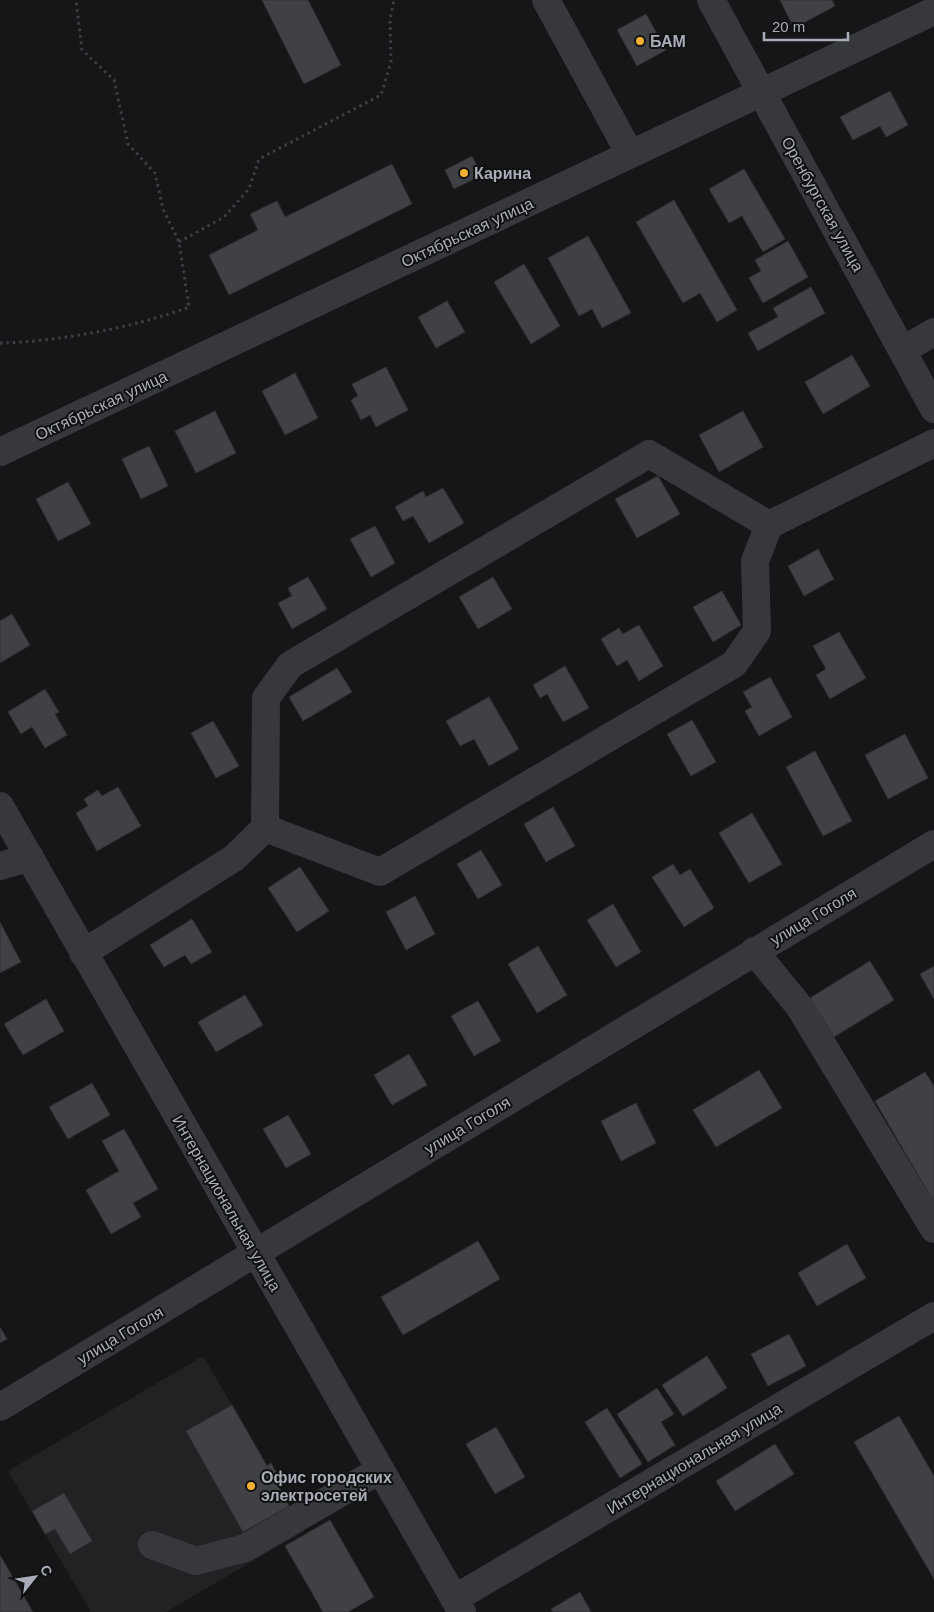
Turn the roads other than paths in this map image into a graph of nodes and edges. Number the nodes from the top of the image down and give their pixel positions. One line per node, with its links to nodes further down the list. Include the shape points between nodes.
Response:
1 (546, 0): 5 (street)
2 (711, 0): 4 (street, Оренбургская улица)
3 (934, 11): 4 (street, Октябрьская улица)
4 (762, 92): 5 (street, Октябрьская улица); 7 (street, Оренбургская улица)
5 (630, 154): 10 (street, Октябрьская улица)
6 (934, 332): 7 (street)
7 (903, 350): 8 (street, Оренбургская улица)
8 (934, 410)
9 (934, 443): 11 (street)
10 (0, 452)
11 (769, 525): 13 (street, via 755,561 757,631 734,664 380,872); 13 (street, via 649,454 290,665 266,698)
12 (0, 806): 15 (street, Интернациональная улица)
13 (265, 828): 18 (street, via 234,858)
14 (934, 844): 17 (street, улица Гоголя)
15 (30, 857): 16 (street); 18 (street, Интернациональная улица)
16 (0, 866)
17 (754, 951): 19 (street, via 799,1006); 20 (street, улица Гоголя)
18 (84, 953): 20 (street, Интернациональная улица)
19 (934, 1229)
20 (256, 1254): 22 (street, улица Гоголя); 23 (street, Интернациональная улица)
21 (934, 1316): 25 (street, Интернациональная улица)
22 (0, 1408)
23 (380, 1470): 24 (street, via 245,1548 196,1561); 25 (street, Интернациональная улица)
24 (152, 1545)
25 (458, 1606)

